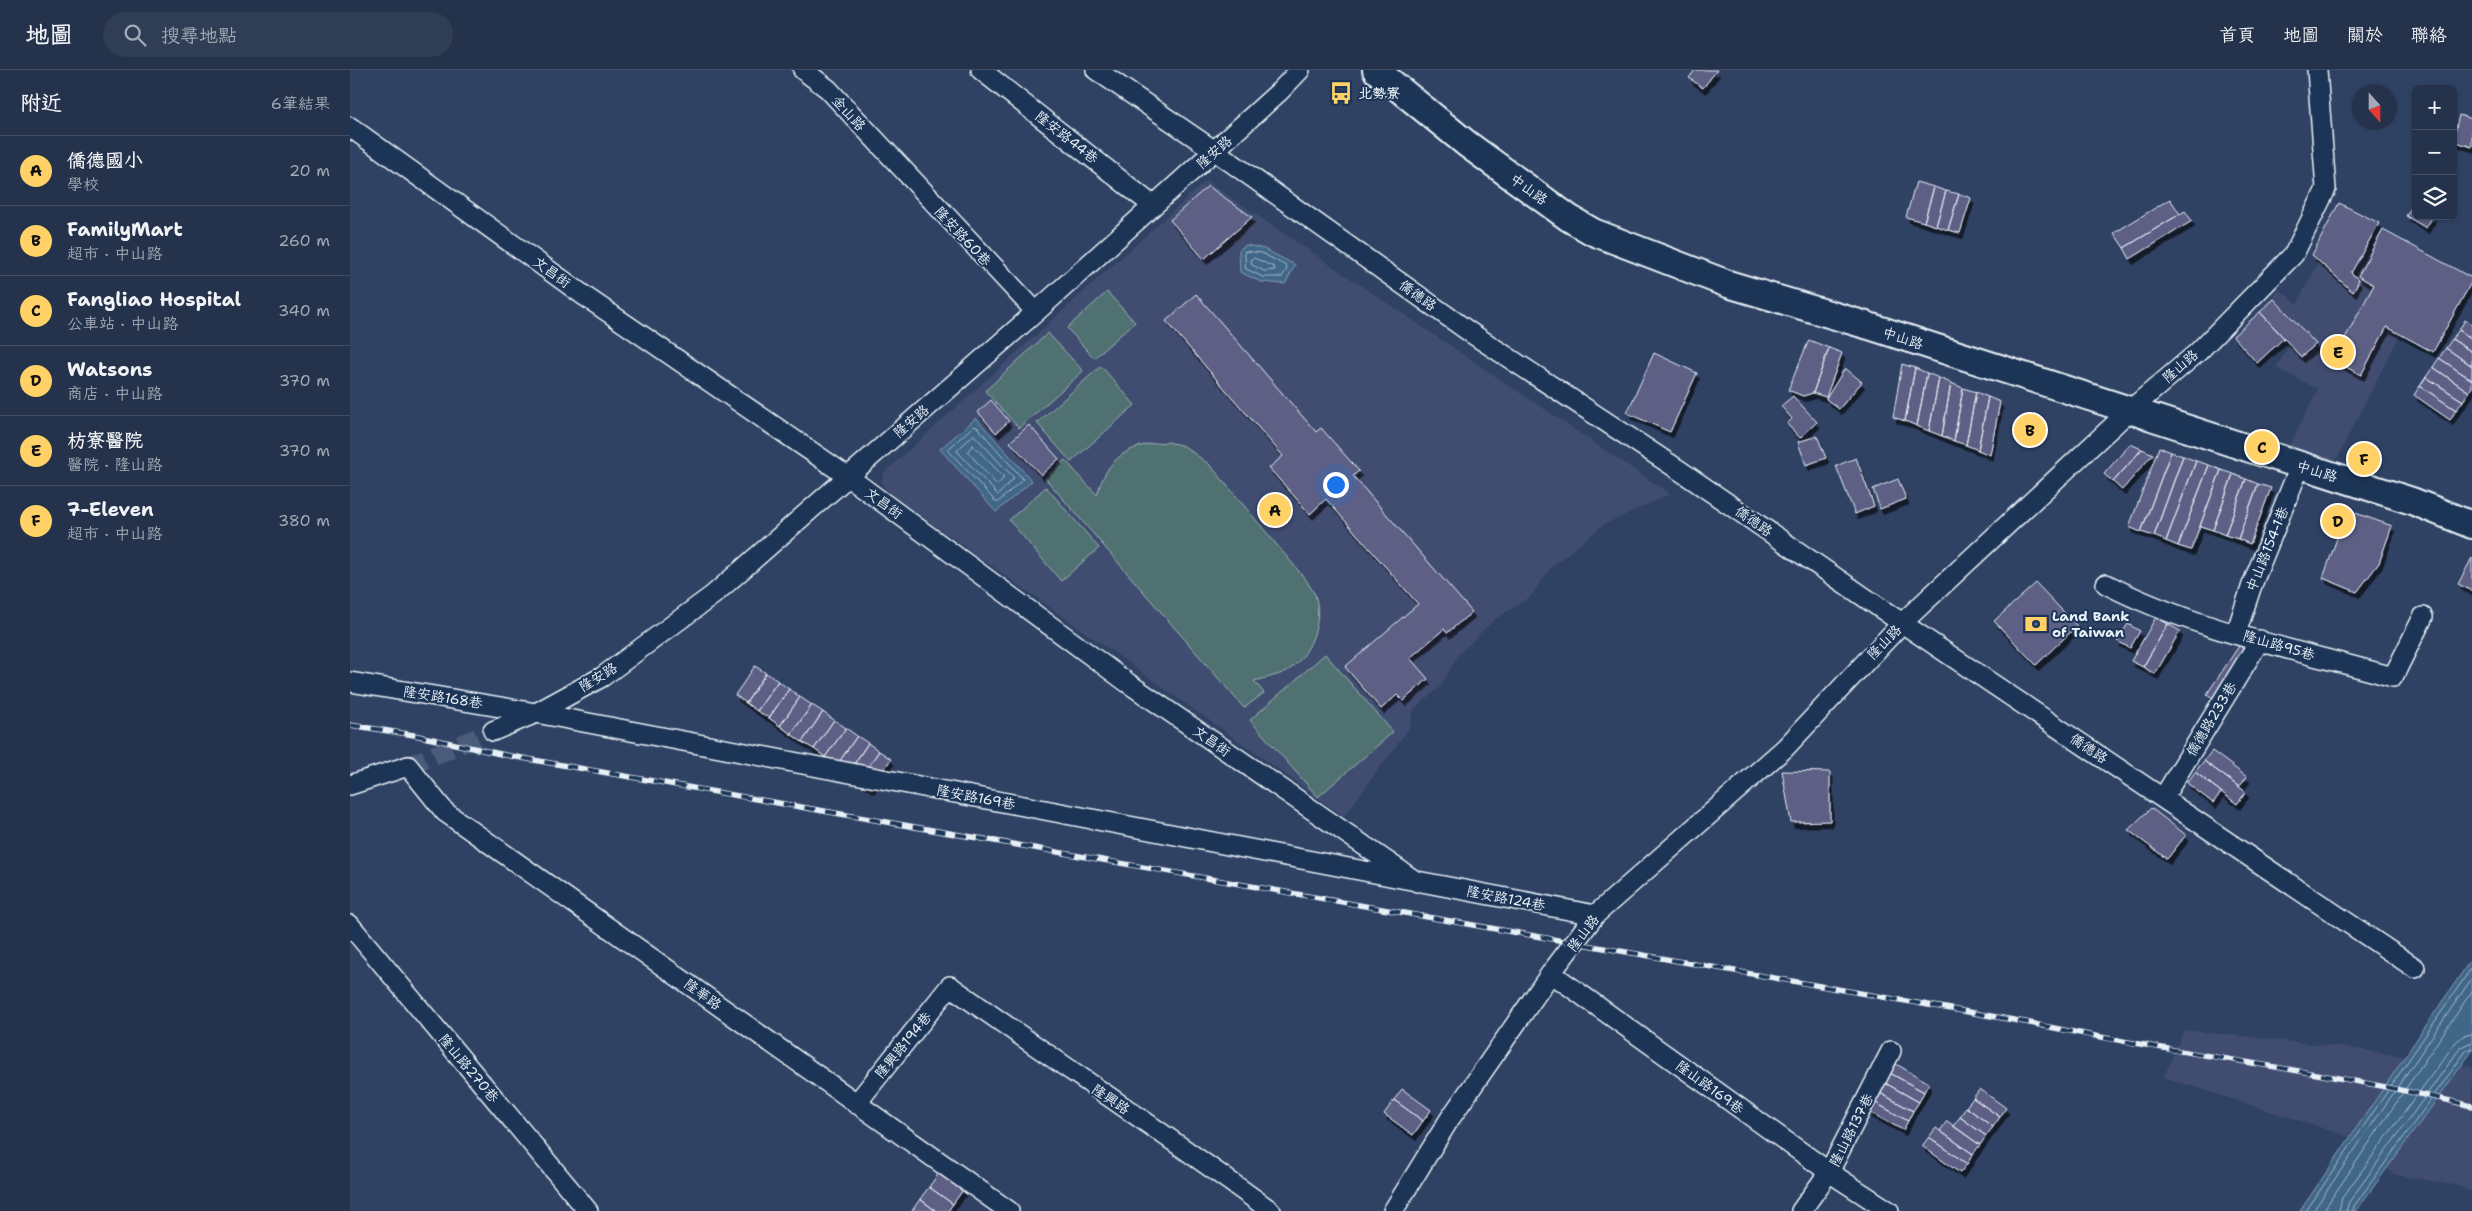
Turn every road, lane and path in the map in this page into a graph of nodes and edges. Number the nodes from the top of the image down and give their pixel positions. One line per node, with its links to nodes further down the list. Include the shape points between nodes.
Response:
1 (803, 70): 9 (street, 金山路, via 828,89)
2 (981, 70): 10 (street, 隆安路44巷)
3 (1096, 70): 8 (street, 僑德路)
4 (1300, 70): 8 (street, 隆安路)
5 (1376, 70): 12 (street, 中山路, via 1467,144 1593,232 1728,284)
6 (2317, 70): 12 (street, 隆山路, via 2326,190 2294,254 2198,352)
7 (350, 127): 14 (street, 文昌街, via 586,296)
8 (1215, 151): 10 (street, 隆安路); 18 (street, 僑德路, via 1471,333)
9 (891, 159): 11 (street, 隆安路60巷)
10 (1152, 205): 11 (street, 隆安路)
11 (1036, 312): 14 (street, 隆安路)
12 (2130, 410): 13 (street, 中山路); 18 (street, 隆山路)
13 (2300, 466): 15 (street, 中山路, via 2412,501); 19 (street, 中山路154-1巷)
14 (848, 476): 22 (street, 隆安路, via 713,596 602,677); 26 (street, 文昌街, via 1128,683)
15 (2472, 525)
16 (2106, 584): 19 (street, 隆山路95巷, via 2143,603)
17 (2423, 617): 20 (street, 隆山路95巷, via 2393,677)
18 (1902, 623): 25 (street, 僑德路); 27 (street, 隆山路, via 1785,748)
19 (2236, 633): 20 (street, 隆山路95巷)
20 (2260, 640): 25 (street, 僑德路233巷)
21 (350, 682): 22 (street, 隆安路168巷)
22 (536, 713): 23 (street, 隆安路); 26 (street, 隆安路169巷)
23 (493, 731)
24 (350, 785): 33 (street, 隆華路, via 408,766 445,812)
25 (2163, 798): 29 (street, 僑德路)
26 (1417, 882): 27 (street, 隆安路124巷)
27 (1595, 915): 30 (street, 隆山路)
28 (350, 925): 35 (street, 隆山路270巷)
29 (2415, 968)
30 (1551, 973): 34 (street, 隆山路169巷); 38 (street, 隆山路, via 1449,1120)
31 (950, 986): 33 (street, 隆興路194巷); 37 (street, 隆興路)
32 (1891, 1051): 34 (street, 隆山路137巷)
33 (856, 1104): 36 (street, 隆華路)
34 (1829, 1172): 39 (street); 40 (street, 隆山路137巷)
35 (588, 1211)
36 (1009, 1211)
37 (1271, 1211)
38 (1393, 1211)
39 (1800, 1211)
40 (1888, 1211)

